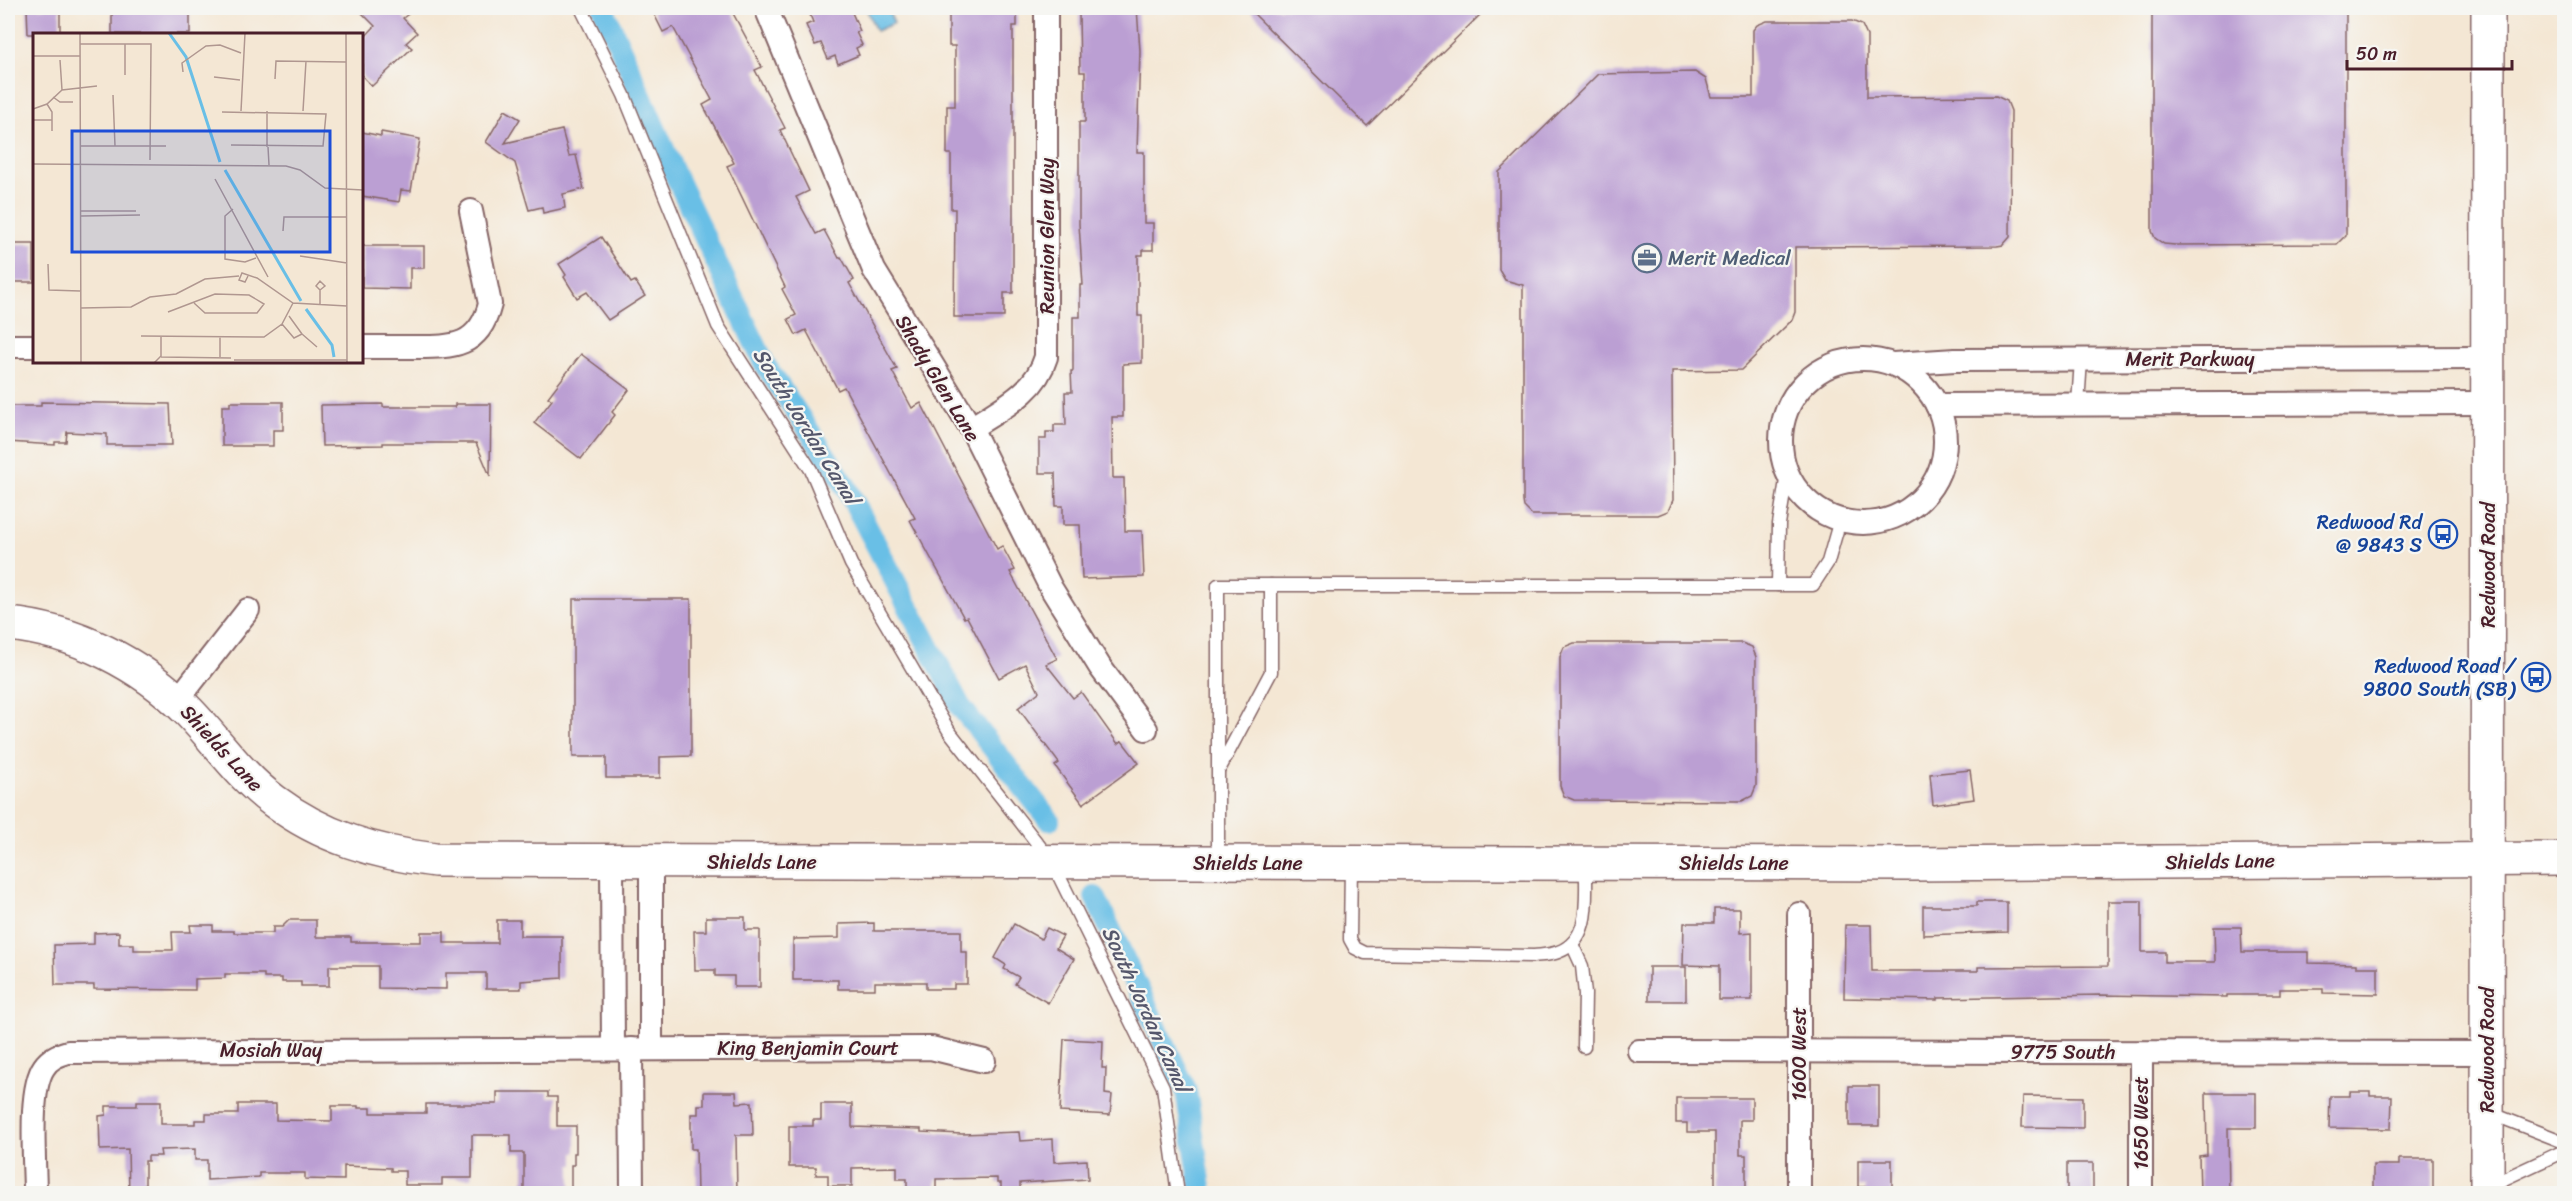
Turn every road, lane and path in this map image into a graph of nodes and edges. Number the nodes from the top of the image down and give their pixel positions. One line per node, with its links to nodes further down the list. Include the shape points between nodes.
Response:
1 (581, 8): 29 (lane, via 624,95 718,326 811,470 851,564 949,731)
2 (766, 8): 15 (street, Shady Glen Lane, via 874,270)
3 (1046, 8): 15 (street, Reunion Glen Way, via 1046,357 1034,385)
4 (2488, 8): 9 (main road, Redwood Road)
5 (471, 211): 8 (street, via 490,304 480,330 457,345)
6 (8, 346): 7 (street)
7 (33, 346)
8 (363, 347)
9 (2488, 358): 10 (street, Merit Parkway); 12 (main road, Redwood Road)
10 (2081, 360): 11 (street, Merit Parkway); 13 (lane)
11 (1893, 364): 14 (street, Merit Parkway, via 1919,380); 16 (street, Merit Parkway, via 1871,359 1848,360 1827,367 1808,380 1793,397 1784,418 1781,440)
12 (2488, 403): 13 (street); 25 (main road, Redwood Road)
13 (2078, 404): 14 (street)
14 (1938, 405): 17 (street, Merit Parkway, via 1945,427 1945,451 1939,474 1927,494 1909,510 1887,520)
15 (971, 428): 23 (street, Shady Glen Lane, via 1051,588 1100,667)
16 (1787, 474): 17 (street, Merit Parkway, via 1800,494 1818,510); 19 (lane, via 1779,524)
17 (1840, 520): 19 (lane, via 1828,562 1813,585)
18 (1270, 585): 19 (lane); 24 (lane, via 1270,672); 24 (lane, via 1218,585)
19 (1778, 585)
20 (248, 610): 22 (street)
21 (8, 624): 22 (main road, Shields Lane, via 50,632 100,651 149,678)
22 (177, 700): 27 (main road, Shields Lane, via 254,785 298,817 348,842 435,860)
23 (1146, 729)
24 (1218, 772): 30 (lane)
25 (2487, 859): 26 (main road, Shields Lane); 32 (main road, Shields Lane); 40 (main road, Redwood Road)
26 (2565, 859)
27 (612, 862): 28 (main road, Shields Lane); 36 (street)
28 (651, 862): 29 (main road, Shields Lane); 36 (street)
29 (1052, 862): 30 (main road, Shields Lane); 48 (lane, via 1162,1087)
30 (1218, 863): 31 (main road, Shields Lane)
31 (1351, 863): 32 (main road, Shields Lane); 34 (lane, via 1350,939 1355,948 1365,953 1534,956 1558,952)
32 (1586, 863): 34 (lane, via 1584,927)
33 (1799, 914): 38 (street, 1600 West)
34 (1572, 944): 35 (lane, via 1582,966)
35 (1584, 1047)
36 (632, 1049): 41 (street, King Benjamin Court, via 931,1048); 46 (street, Mosiah Way, via 68,1052 46,1064 36,1083); 47 (street)
37 (1639, 1052): 38 (street, 9775 South)
38 (1799, 1052): 39 (street, 9775 South); 49 (street, 1600 West)
39 (2141, 1053): 40 (street, 9775 South); 50 (street, 1650 West)
40 (2487, 1053): 42 (main road, Redwood Road)
41 (984, 1061)
42 (2487, 1112): 43 (lane); 45 (main road, Redwood Road)
43 (2565, 1142)
44 (2565, 1151): 45 (lane)
45 (2487, 1190)
46 (35, 1194)
47 (632, 1194)
48 (1178, 1194)
49 (1799, 1194)
50 (2141, 1194)

